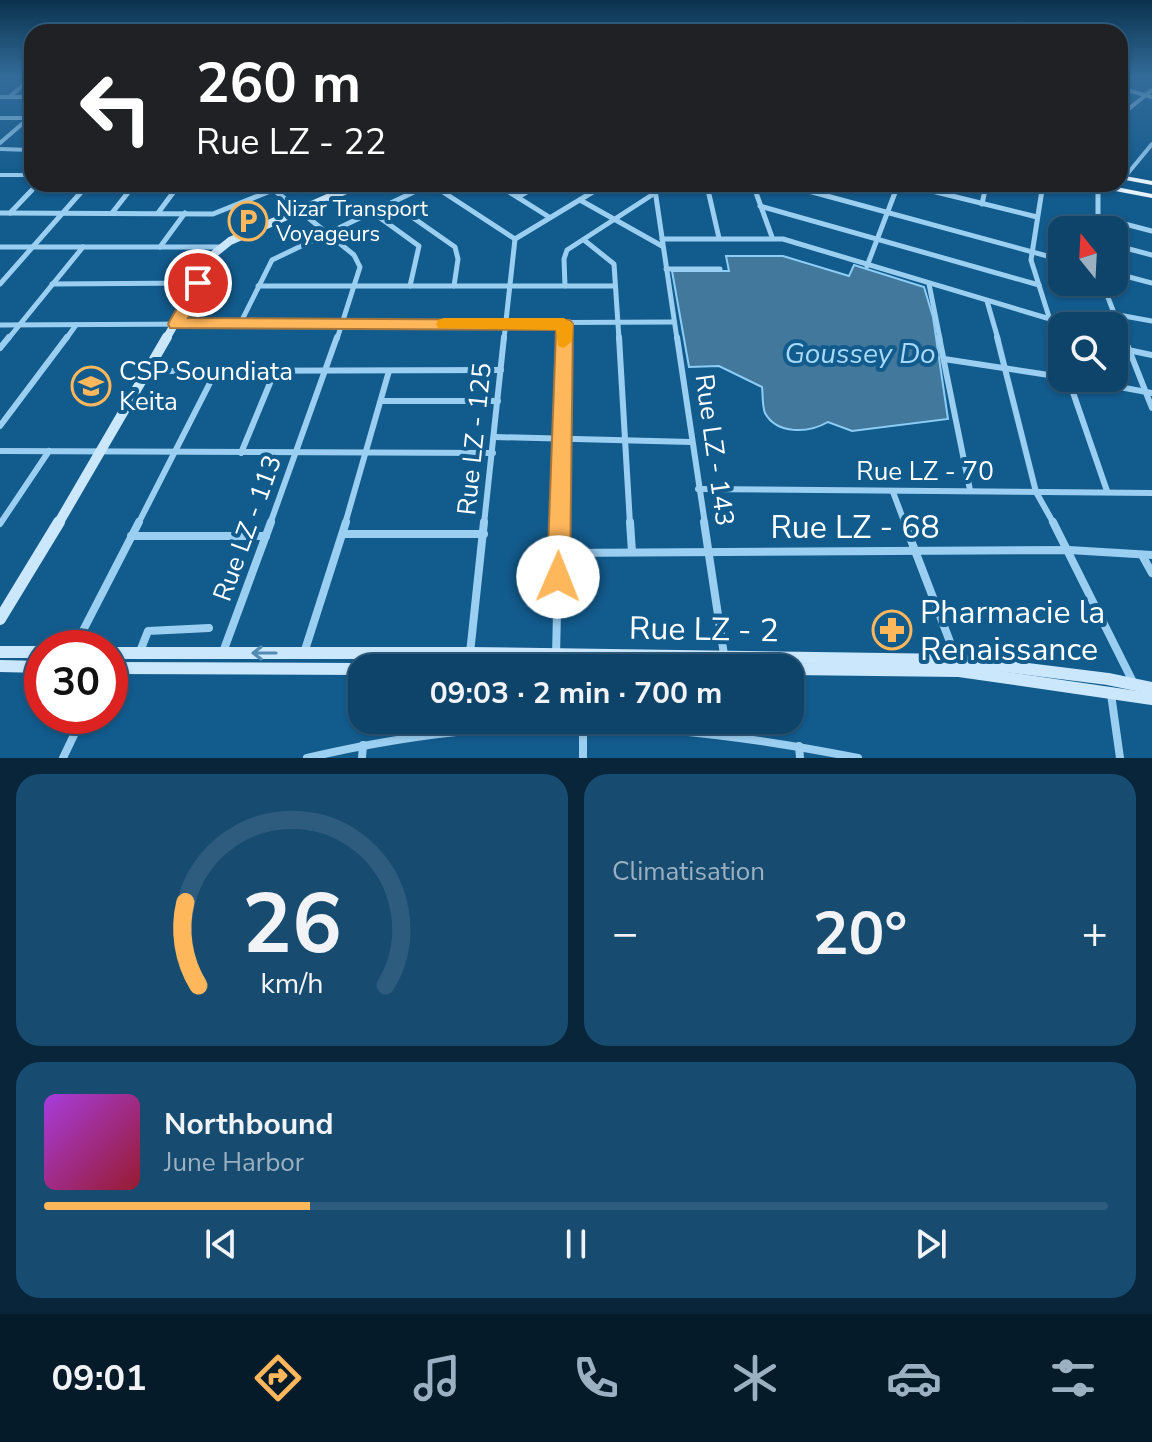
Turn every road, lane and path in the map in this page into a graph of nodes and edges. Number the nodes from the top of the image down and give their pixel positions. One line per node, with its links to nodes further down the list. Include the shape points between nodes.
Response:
1 (0, 118): 2 (street)
2 (24, 118)
3 (24, 123): 4 (street)
4 (0, 143)
5 (1152, 144): 8 (street)
6 (0, 149): 7 (street)
7 (24, 150)
8 (1128, 170)
9 (0, 175): 10 (street)
10 (24, 175)
11 (1128, 178): 12 (main road)
12 (1152, 183)
13 (1128, 191): 35 (main road)
14 (30, 192): 45 (street)
15 (81, 192): 42 (street)
16 (129, 192): 46 (street)
17 (174, 192): 47 (street)
18 (271, 192): 48 (street, via 213,214)
19 (279, 192): 41 (street, Rue LZ - 113)
20 (342, 192): 41 (main road)
21 (414, 192): 38 (street)
22 (442, 192): 61 (street)
23 (510, 192): 36 (street)
24 (527, 192): 36 (street)
25 (594, 192): 37 (street)
26 (708, 192): 59 (street)
27 (756, 192): 40 (street)
28 (811, 192): 49 (street)
29 (896, 192): 49 (street)
30 (933, 192): 39 (street)
31 (985, 192): 39 (street)
32 (1042, 192): 52 (street)
33 (1095, 192): 50 (street)
34 (655, 193): 53 (street); 63 (street, Rue LZ - 143)
35 (1152, 196)
36 (518, 197): 51 (street)
37 (580, 200): 51 (street); 53 (street)
38 (392, 203): 43 (street); 86 (street, via 455,247)
39 (982, 204): 52 (street)
40 (760, 206): 58 (street); 60 (street)
41 (302, 210): 56 (street, Rue LZ - 113); 68 (main road)
42 (62, 212): 45 (street); 46 (street); 65 (street)
43 (372, 212): 56 (street); 85 (street, via 419,246)
44 (0, 213): 45 (street)
45 (10, 213)
46 (112, 213): 47 (street)
47 (158, 213): 48 (street)
48 (185, 213): 67 (street)
49 (886, 213): 60 (street); 70 (street)
50 (1098, 216)
51 (549, 217): 61 (street)
52 (1037, 217): 70 (street)
53 (615, 220): 57 (street); 62 (street)
54 (1128, 225): 55 (street)
55 (1152, 231)
56 (328, 232): 83 (street, via 272,260); 84 (street, Rue LZ - 113, via 359,261)
57 (644, 236): 63 (street); 63 (street)
58 (772, 237): 59 (street); 73 (street)
59 (719, 238): 63 (street)
60 (877, 238): 73 (street); 82 (street)
61 (515, 239): 87 (street, Rue LZ - 125)
62 (584, 240): 88 (street, via 565,254); 89 (street, via 611,259)
63 (662, 240): 74 (street, Rue LZ - 143)
64 (0, 247): 65 (street)
65 (33, 247): 66 (street); 79 (street)
66 (83, 247): 67 (street); 80 (street)
67 (160, 247): 68 (street)
68 (221, 247): 77 (main road)
69 (1128, 249): 71 (street)
70 (1031, 252): 72 (street); 82 (street)
71 (1152, 255)
72 (1048, 256)
73 (867, 266): 81 (street)
74 (666, 269): 75 (street); 95 (street, Rue LZ - 143)
75 (720, 269)
76 (1128, 277): 78 (street)
77 (198, 283): 80 (street); 96 (main road)
78 (1152, 283)
79 (0, 284)
80 (52, 284): 103 (street)
81 (929, 284): 90 (street); 108 (street)
82 (1039, 285): 91 (street)
83 (258, 286): 84 (street); 97 (street)
84 (354, 286): 85 (street); 98 (street, Rue LZ - 113)
85 (410, 286): 86 (street)
86 (454, 286): 87 (street)
87 (509, 286): 88 (street); 99 (street, Rue LZ - 125)
88 (565, 286): 89 (street)
89 (615, 286): 101 (street)
90 (987, 301): 93 (street); 109 (street)
91 (1048, 313)
92 (1128, 317): 94 (street)
93 (1048, 318)
94 (1152, 321)
95 (673, 322): 101 (street); 127 (street, Rue LZ - 143)
96 (176, 324): 97 (street); 104 (street); 111 (main road)
97 (240, 324): 98 (street)
98 (342, 324): 99 (street); 114 (street, Rue LZ - 113)
99 (506, 324): 100 (street); 110 (street, Rue LZ - 125)
100 (564, 324): 101 (street); 125 (street)
101 (617, 324): 126 (street)
102 (0, 325): 103 (street)
103 (19, 325): 104 (street); 105 (street)
104 (76, 325): 123 (street)
105 (0, 348)
106 (1128, 350): 107 (street); 119 (street)
107 (1152, 355)
108 (944, 359): 109 (street); 137 (street)
109 (1005, 368): 116 (street); 140 (street)
110 (501, 370): 115 (street); 121 (street, Rue LZ - 125)
111 (149, 371): 112 (street); 130 (main road)
112 (216, 371): 113 (street); 131 (street)
113 (275, 371): 114 (street); 132 (street)
114 (326, 371): 115 (street); 133 (street, Rue LZ - 113)
115 (389, 371): 120 (street)
116 (1048, 375)
117 (1128, 388): 119 (street)
118 (1075, 392): 138 (street)
119 (1148, 392): 122 (street)
120 (381, 401): 121 (street); 134 (street)
121 (498, 401): 124 (street, Rue LZ - 125)
122 (1152, 408)
123 (0, 426)
124 (495, 437): 125 (street); 135 (street, Rue LZ - 125)
125 (561, 437): 126 (street); 151 (street)
126 (625, 439): 127 (street); 149 (street)
127 (691, 442): 136 (street, Rue LZ - 143)
128 (0, 451): 129 (street)
129 (49, 451): 130 (street); 142 (street)
130 (102, 452): 131 (street); 155 (main road)
131 (174, 453): 132 (street); 145 (street)
132 (241, 453): 133 (street)
133 (296, 453): 134 (street); 146 (street, Rue LZ - 113)
134 (368, 453): 135 (street); 143 (street)
135 (493, 453): 144 (street, Rue LZ - 125)
136 (698, 489): 139 (street, Rue LZ - 70); 150 (street, Rue LZ - 143)
137 (970, 490): 139 (street, Rue LZ - 70); 140 (street, Rue LZ - 70)
138 (1107, 491): 140 (street, Rue LZ - 70); 141 (street, Rue LZ - 70)
139 (893, 492): 148 (street)
140 (1036, 492): 147 (street)
141 (1152, 493)
142 (0, 524)
143 (343, 534): 144 (street); 161 (street)
144 (484, 534): 162 (street, Rue LZ - 125)
145 (131, 536): 146 (street); 157 (street)
146 (266, 536): 160 (street, Rue LZ - 113)
147 (1069, 550): 148 (street, Rue LZ - 68); 152 (street, Rue LZ - 68); 175 (street)
148 (918, 551): 150 (street, Rue LZ - 68); 168 (street)
149 (632, 552): 150 (street, Rue LZ - 68); 151 (street, Rue LZ - 68)
150 (708, 552): 167 (street, Rue LZ - 143)
151 (559, 553): 166 (street)
152 (1142, 555): 153 (street, Rue LZ - 68); 154 (street)
153 (1152, 555)
154 (1152, 573)
155 (1, 620)
156 (209, 628): 164 (street, via 148,631)
157 (83, 630)
158 (0, 652): 159 (main road)
159 (24, 652)
160 (222, 653): 161 (main road, Rue LZ - 2, one-way to 160); 164 (main road, Rue LZ - 2)
161 (304, 653): 162 (main road, Rue LZ - 2)
162 (470, 653): 165 (main road, Rue LZ - 2)
163 (128, 654): 164 (main road, Rue LZ - 2)
164 (139, 654)
165 (499, 654)
166 (556, 654)
167 (724, 654)
168 (957, 660): 169 (main road, Rue LZ - 2); 176 (main road, Rue LZ - 2)
169 (804, 662)
170 (0, 666): 171 (main road)
171 (24, 667)
172 (128, 668): 173 (main road)
173 (348, 669)
174 (804, 669): 176 (main road, Rue LZ - 2, via 959,671)
175 (1134, 684): 176 (main road, Rue LZ - 2); 177 (main road, Rue LZ - 2)
176 (1109, 685): 178 (main road, Rue LZ - 2); 191 (street)
177 (1152, 688)
178 (1152, 699)
179 (74, 734): 185 (street)
180 (438, 734): 183 (street)
181 (583, 734): 188 (street)
182 (723, 734): 184 (street)
183 (363, 745): 186 (street); 187 (street)
184 (799, 746): 189 (street); 190 (street)
185 (63, 758)
186 (307, 758)
187 (362, 758)
188 (583, 758)
189 (800, 758)
190 (858, 758)
191 (1120, 758)

